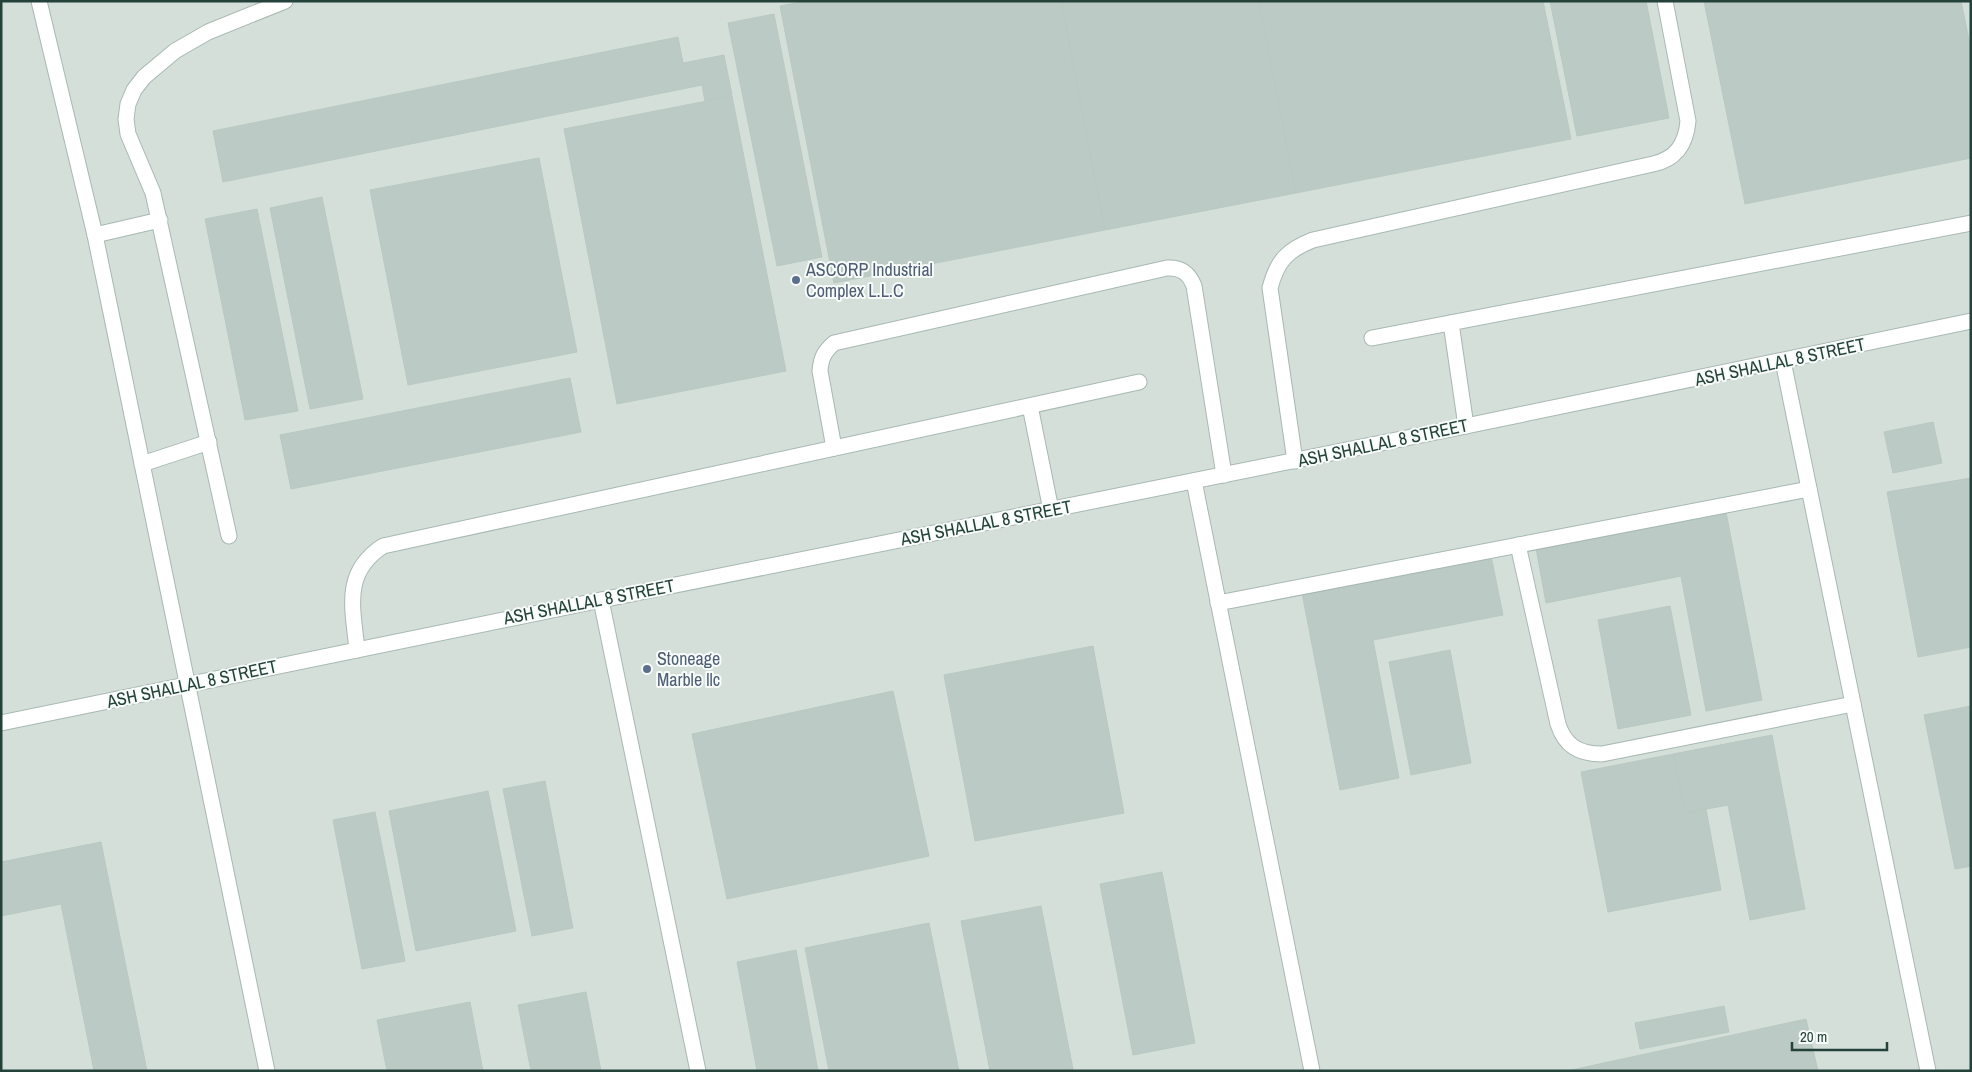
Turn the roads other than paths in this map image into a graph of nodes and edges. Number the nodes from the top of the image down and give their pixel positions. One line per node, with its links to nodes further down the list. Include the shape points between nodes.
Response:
1 (39, 1): 6 (street)
2 (285, 1): 4 (street, via 208,32 183,46 134,90 128,104 128,134 147,175)
3 (1665, 1): 16 (street, via 1688,121 1684,141 1672,157 1643,167 1313,240 1297,246 1284,257 1274,272 1270,288)
4 (160, 220): 6 (street); 14 (street)
5 (1971, 223): 8 (street)
6 (95, 235): 17 (street)
7 (1971, 321): 10 (street, ASH SHALLAL 8 STREET)
8 (1451, 323): 9 (street); 13 (street)
9 (1372, 338)
10 (1783, 361): 13 (street, ASH SHALLAL 8 STREET); 20 (street)
11 (1139, 382): 12 (street)
12 (1030, 406): 15 (street); 21 (street)
13 (1466, 426): 16 (street, ASH SHALLAL 8 STREET)
14 (209, 442): 17 (street); 22 (street)
15 (834, 448): 18 (street, via 820,371 823,355 834,343 1176,268 1191,278 1194,286); 26 (street, via 383,546 360,566 354,580 352,595)
16 (1295, 461): 18 (street, ASH SHALLAL 8 STREET)
17 (142, 464): 27 (street)
18 (1224, 475): 19 (street, ASH SHALLAL 8 STREET)
19 (1194, 482): 21 (street, ASH SHALLAL 8 STREET); 25 (street)
20 (1809, 489): 23 (street); 28 (street)
21 (1051, 510): 24 (street, ASH SHALLAL 8 STREET)
22 (229, 536)
23 (1518, 545): 25 (street); 28 (street, via 1558,724 1569,745 1579,751 1602,754)
24 (601, 600): 26 (street, ASH SHALLAL 8 STREET); 31 (street)
25 (1218, 603): 32 (street)
26 (357, 650): 27 (street, ASH SHALLAL 8 STREET)
27 (187, 685): 29 (street, ASH SHALLAL 8 STREET); 30 (street)
28 (1853, 704): 33 (street)
29 (1, 723)
30 (267, 1071)
31 (698, 1071)
32 (1312, 1071)
33 (1928, 1071)

